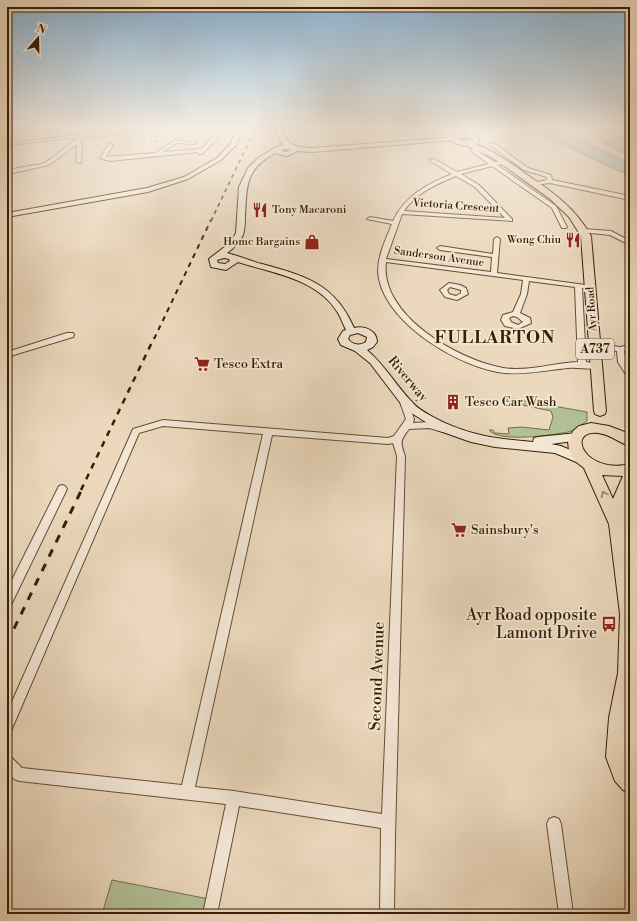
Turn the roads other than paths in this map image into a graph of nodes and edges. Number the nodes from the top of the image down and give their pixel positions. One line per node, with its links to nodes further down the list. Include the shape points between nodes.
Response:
1 (18, 170): 9 (street)
2 (200, 170): 15 (street, via 186,178 148,190)
3 (250, 170): 21 (street, via 243,187 240,233)
4 (449, 170): 10 (street)
5 (470, 170): 10 (street)
6 (501, 170): 18 (street, via 554,207)
7 (515, 170): 12 (main road, A737)
8 (529, 170): 11 (street, via 549,176)
9 (7, 172)
10 (456, 174): 14 (street, via 430,186 411,199); 14 (street, Victoria Crescent, via 478,186 510,220)
11 (550, 181): 12 (street); 13 (street)
12 (534, 184): 19 (main road, A737, via 566,208)
13 (630, 198)
14 (401, 212): 17 (street)
15 (7, 215)
16 (370, 219): 17 (street)
17 (396, 223): 27 (street)
18 (564, 227)
19 (583, 231): 22 (street, via 611,233); 35 (main road, Ayr Road / A737, via 588,249)
20 (497, 239): 25 (street, Sanderson Avenue)
21 (234, 243): 24 (street); 26 (street)
22 (630, 243)
23 (440, 248): 25 (street, Sanderson Avenue)
24 (220, 255): 26 (street); 29 (street, via 213,263 219,267)
25 (496, 256): 31 (street, Sanderson Avenue)
26 (234, 258): 28 (street); 29 (street, via 232,264)
27 (382, 260): 30 (street, Sanderson Avenue); 46 (street, via 382,279 393,304 430,340 459,355 490,368 510,371 542,370)
28 (253, 265): 29 (street); 37 (street, via 308,281 323,291 340,308)
29 (226, 267)
30 (456, 269): 31 (street, Sanderson Avenue); 33 (street)
31 (494, 274): 32 (street, Sanderson Avenue)
32 (526, 279): 34 (street, Sanderson Avenue); 36 (street, via 524,294)
33 (454, 285)
34 (578, 285): 35 (street, Sanderson Avenue); 46 (street, Ayr Road)
35 (591, 287): 40 (main road, Ayr Road / A737)
36 (516, 314)
37 (353, 328): 39 (street, via 369,333 373,339); 42 (street, via 343,339 349,346)
38 (70, 335): 44 (street)
39 (370, 345): 42 (street); 45 (street, Riverway)
40 (595, 346): 43 (street); 47 (main road, Ayr Road / A737)
41 (630, 347): 43 (street)
42 (358, 348): 45 (street, Riverway)
43 (620, 348): 48 (street, via 622,362)
44 (7, 355)
45 (374, 361): 49 (street, Riverway)
46 (582, 363): 47 (street)
47 (596, 366): 50 (main road, Ayr Road / A737)
48 (630, 374)
49 (402, 398): 51 (street, via 409,412); 53 (street, Riverway, via 418,413)
50 (600, 411): 54 (main road); 55 (main road)
51 (407, 426): 53 (street, via 429,425); 56 (street)
52 (268, 432): 56 (street, via 388,441); 66 (street, via 163,423 136,431); 70 (street)
53 (455, 433): 57 (street, Riverway)
54 (582, 433): 55 (main road, via 595,428); 57 (street, Riverway); 58 (main road, via 575,442 576,449)
55 (624, 436)
56 (397, 439): 72 (street, Second Avenue, via 401,456)
57 (511, 445): 58 (street, Riverway, via 557,449)
58 (587, 463): 59 (main road, via 614,473); 62 (main road, one-way to 58, via 607,499)
59 (630, 469)
60 (630, 476): 62 (main road, via 619,504)
61 (62, 489): 63 (street)
62 (617, 525): 64 (main road)
63 (7, 600)
64 (629, 607): 65 (main road)
65 (628, 679): 67 (main road, via 618,718)
66 (7, 727)
67 (623, 739): 69 (main road, via 616,761 619,770)
68 (7, 763): 70 (street, via 19,774)
69 (630, 783)
70 (187, 792): 71 (street)
71 (234, 798): 72 (street); 74 (street)
72 (388, 822): 75 (street, Second Avenue)
73 (554, 824): 76 (street)
74 (210, 914)
75 (387, 914)
76 (566, 914)

